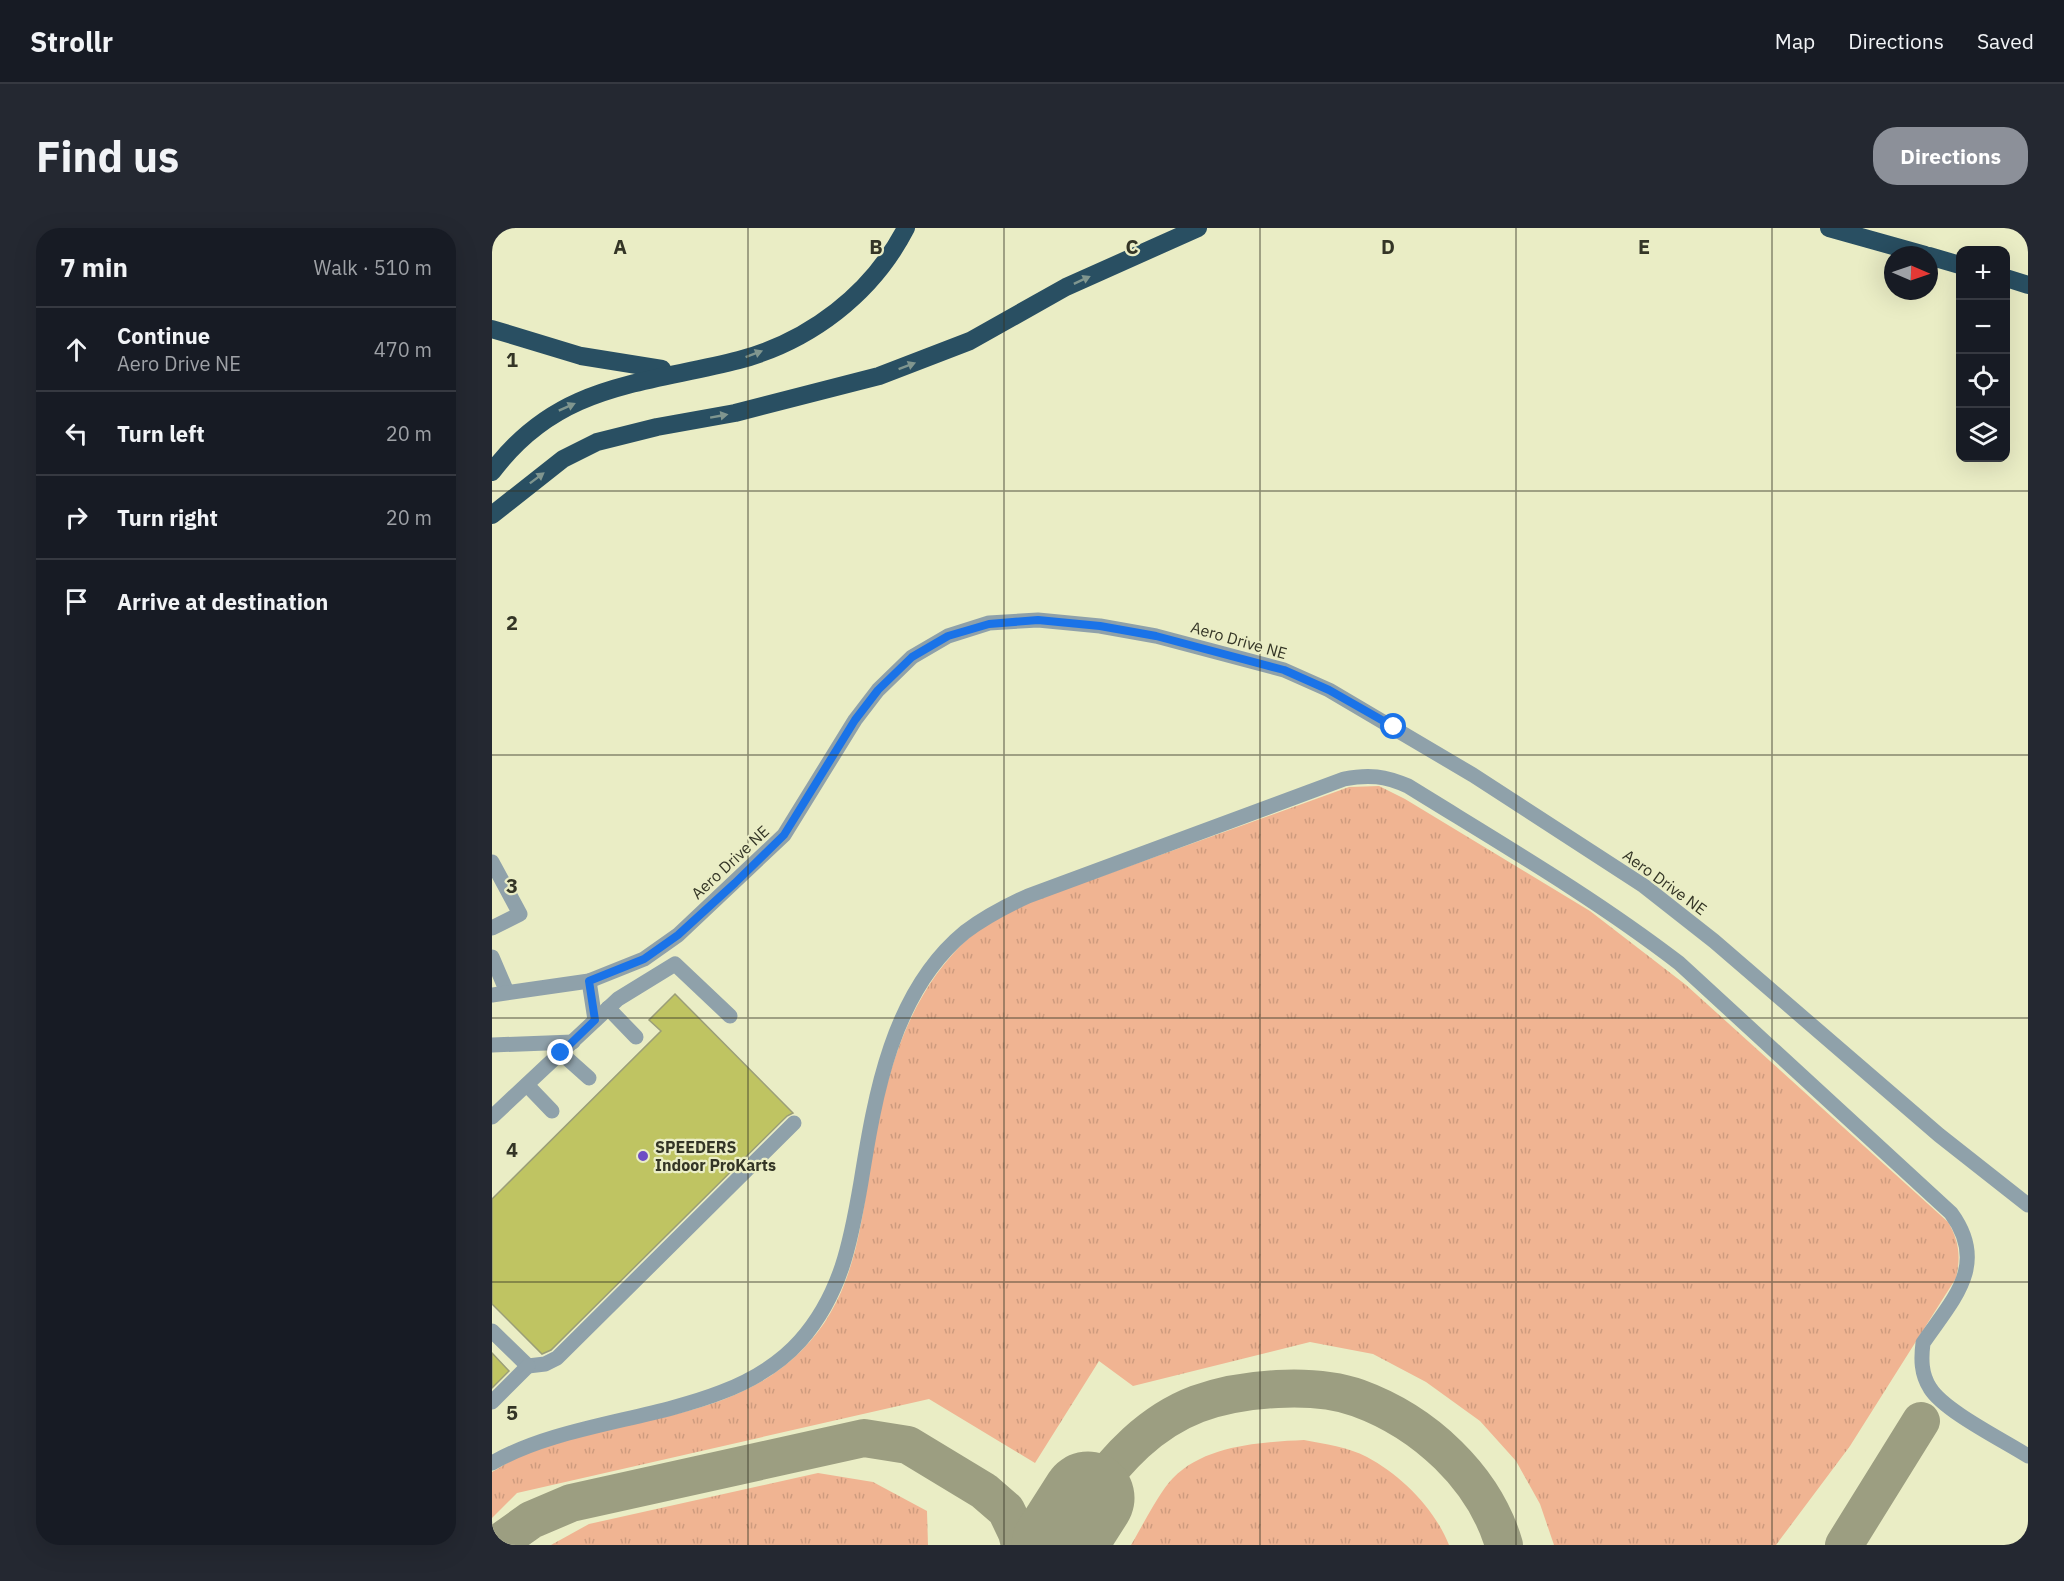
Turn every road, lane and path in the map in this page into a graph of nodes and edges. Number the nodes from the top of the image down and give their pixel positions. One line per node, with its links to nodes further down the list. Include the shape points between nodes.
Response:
1 (906, 228): 10 (highway, one-way to 1, via 741,359 802,336 825,321 871,280)
2 (1198, 228): 12 (highway, one-way to 2, via 563,459 597,442 735,413 879,376 970,341 1066,287)
3 (1829, 228): 4 (highway)
4 (1892, 246)
5 (1938, 259): 6 (highway)
6 (1956, 264)
7 (2010, 279): 8 (highway)
8 (2028, 285)
9 (492, 329): 10 (highway, via 613,363 652,369)
10 (698, 369): 11 (highway, one-way to 10, via 510,448 556,411 603,390)
11 (492, 472)
12 (492, 516)
13 (492, 862): 14 (street, via 520,914)
14 (492, 927)
15 (660, 948): 17 (street); 18 (street, Aero Drive NE, via 644,959); 32 (street, Aero Drive NE, via 784,835 855,720 878,690 912,657 948,636 989,624 1038,620 1156,636 1284,670 1329,690 1463,769 1644,886 1939,1135)
16 (492, 957): 19 (street)
17 (675, 964): 20 (street); 21 (street)
18 (589, 981): 19 (street, Aero Drive NE); 22 (street)
19 (500, 994)
20 (608, 1008): 22 (street); 23 (street)
21 (730, 1017)
22 (595, 1020): 24 (street)
23 (636, 1037)
24 (573, 1042): 25 (street); 26 (street)
25 (492, 1045)
26 (561, 1053): 27 (street); 28 (street)
27 (589, 1078)
28 (527, 1085): 29 (street); 30 (street)
29 (552, 1111)
30 (492, 1117)
31 (794, 1123): 34 (street, via 557,1358)
32 (2028, 1205)
33 (492, 1331): 34 (street)
34 (528, 1366): 35 (street)
35 (492, 1402)
36 (2028, 1456): 37 (street, via 1941,1402 1923,1374 1923,1343 1967,1274 1969,1252 1963,1230 1951,1214 1679,963 1632,927 1408,786 1387,776 1364,775 1344,779 1028,896 995,911 964,933 940,958 901,1020 875,1099 851,1243 822,1313 799,1342 732,1389 550,1438)
37 (492, 1464)

